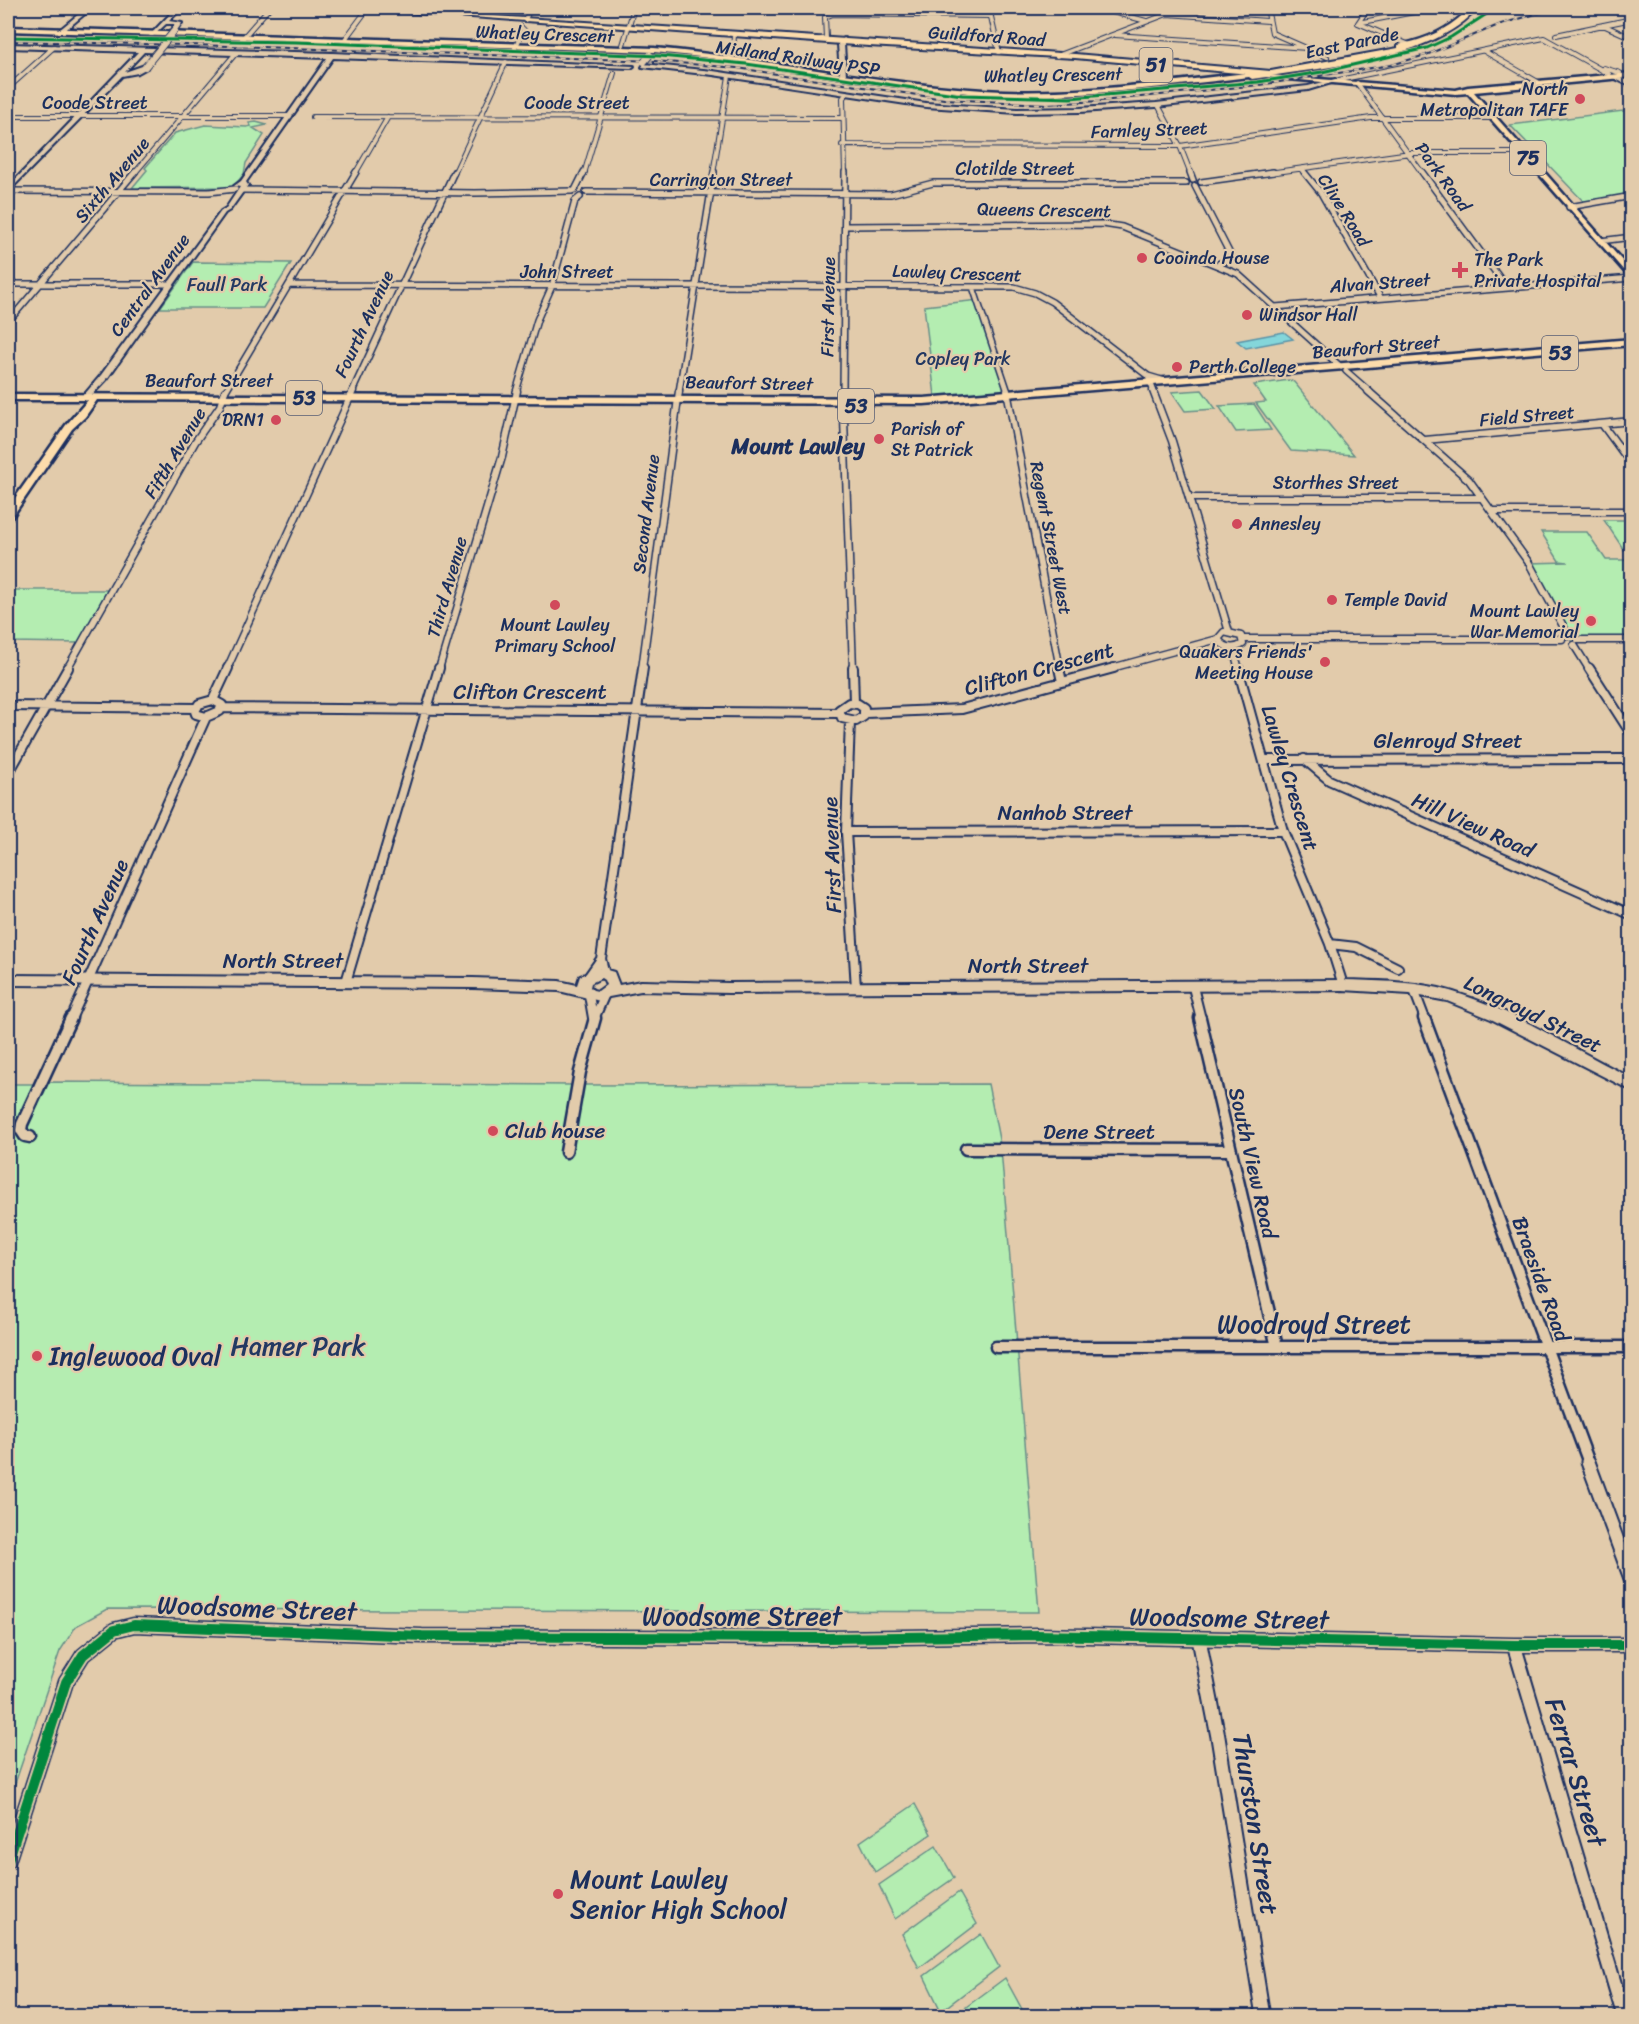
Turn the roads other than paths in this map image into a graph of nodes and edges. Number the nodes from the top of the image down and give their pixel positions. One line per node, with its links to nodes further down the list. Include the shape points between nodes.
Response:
1 (91, 8): 29 (main road)
2 (179, 8): 23 (main road)
3 (269, 8): 35 (street)
4 (377, 8): 5 (highway, Guildford Road / 51)
5 (393, 8): 24 (highway, Guildford Road / 51)
6 (530, 8): 24 (street)
7 (634, 8): 27 (street)
8 (989, 8): 19 (street)
9 (1098, 8): 21 (street)
10 (1193, 8): 17 (street)
11 (1268, 8): 22 (street)
12 (1368, 8): 25 (street)
13 (1434, 8): 25 (street)
14 (1474, 8): 18 (highway, East Parade)
15 (1480, 8): 18 (highway, East Parade)
16 (366, 11): 37 (street)
17 (1193, 15): 21 (street, via 1167,14); 22 (street)
18 (1467, 15): 41 (highway, East Parade, via 1439,37)
19 (991, 16): 34 (street, via 833,14 825,17); 48 (street)
20 (1632, 19): 26 (street)
21 (1146, 21): 32 (street)
22 (1268, 21): 44 (street, via 1272,33)
23 (165, 22): 30 (main road); 61 (main road, bridge, via 179,23 145,67)
24 (523, 23): 27 (highway, Guildford Road / 51); 43 (street)
25 (1358, 23): 41 (street)
26 (1603, 25): 33 (street); 36 (street)
27 (628, 27): 31 (highway, Guildford Road / 51); 39 (street)
28 (8, 29): 29 (main road, Whatley Crescent)
29 (64, 32): 30 (main road, Whatley Crescent)
30 (152, 34): 35 (main road, Whatley Crescent)
31 (734, 34): 34 (highway, Guildford Road / 51); 51 (street)
32 (1110, 34): 44 (street); 52 (street)
33 (1556, 35)
34 (822, 37): 38 (highway, Guildford Road / 51)
35 (243, 38): 37 (main road, Whatley Crescent)
36 (1632, 38)
37 (344, 41): 43 (main road, Whatley Crescent)
38 (843, 41): 48 (highway, Guildford Road / 51); 63 (main road)
39 (623, 45)
40 (8, 46): 42 (main road)
41 (1412, 46): 58 (highway, East Parade); 62 (highway, East Parade)
42 (54, 47): 45 (main road); 74 (street)
43 (516, 47): 47 (main road, Whatley Crescent)
44 (1306, 48): 53 (street)
45 (143, 50): 49 (main road); 61 (main road)
46 (1484, 51): 54 (street, via 1544,38); 68 (street); 70 (street)
47 (649, 52): 51 (main road, Whatley Crescent); 56 (main road, bridge)
48 (999, 52): 52 (highway, Guildford Road / 51)
49 (236, 53): 50 (main road); 81 (street, Sixth Avenue)
50 (334, 56): 55 (main road); 82 (main road, Central Avenue)
51 (728, 56): 63 (main road, Whatley Crescent)
52 (1057, 56): 57 (highway, Guildford Road / 51); 62 (highway, Guildford Road / 51)
53 (1328, 57)
54 (1588, 61): 64 (street); 64 (street)
55 (506, 62): 56 (main road); 85 (street, Fourth Avenue)
56 (639, 65): 65 (main road)
57 (1197, 69): 62 (highway, Guildford Road / 51); 67 (highway, via 1180,74)
58 (1299, 69): 62 (highway, East Parade); 66 (highway, via 1296,74)
59 (614, 73): 86 (street, Third Avenue)
60 (1632, 73): 64 (main road, 51)
61 (121, 74): 80 (main road)
62 (1265, 74): 66 (main road, Guildford Road / 51); 67 (main road, Whatley Crescent); 75 (main road, Whatley Crescent)
63 (843, 75): 75 (main road, Whatley Crescent, via 985,92 1033,94)
64 (1615, 75): 70 (main road, 51); 72 (main road); 76 (main road, 51)
65 (729, 76): 77 (main road); 87 (street, Second Avenue)
66 (1310, 78): 69 (main road, Guildford Road / 51); 73 (main road)
67 (1208, 79): 75 (main road, Whatley Crescent)
68 (1368, 79): 69 (main road, Guildford Road / 51); 76 (main road, Guildford Road / 51)
69 (1337, 80): 71 (main road, Guildford Road / 51); 73 (main road)
70 (1538, 82): 76 (main road, 51)
71 (1357, 83): 76 (main road, Guildford Road / 51); 89 (street, Park Road)
72 (1632, 84)
73 (1321, 85): 78 (main road)
74 (8, 88)
75 (1112, 89)
76 (1466, 90): 90 (main road, 75, via 1483,113)
77 (846, 94): 78 (main road, via 942,109 1007,112 1076,112); 88 (street, First Avenue)
78 (1157, 105): 92 (street)
79 (8, 116): 80 (street, Coode Street)
80 (79, 116): 81 (street, Coode Street); 97 (main road)
81 (183, 116): 82 (street, Coode Street); 99 (street, Sixth Avenue)
82 (290, 116): 98 (main road, Central Avenue)
83 (312, 117): 84 (street, Coode Street)
84 (387, 117): 85 (street, Coode Street); 100 (street, Fifth Avenue)
85 (479, 117): 86 (street, Coode Street); 101 (street, Fourth Avenue)
86 (600, 117): 87 (street, Coode Street); 102 (street, Third Avenue)
87 (722, 118): 88 (street, Coode Street); 103 (street, Second Avenue)
88 (842, 118): 91 (street, First Avenue)
89 (1383, 118): 90 (street, Farnley Street); 92 (street, Farnley Street); 93 (street, Park Road)
90 (1492, 118): 94 (main road, 75)
91 (842, 145): 92 (street, Farnley Street); 104 (street, First Avenue)
92 (1180, 146): 96 (street)
93 (1410, 153): 94 (street); 95 (street); 123 (street, Park Road)
94 (1523, 153): 106 (main road, 75)
95 (1301, 170): 96 (street); 124 (street, Clive Road, via 1321,193)
96 (1196, 182): 104 (street, Clotilde Street, via 933,183 900,194); 112 (street, via 1231,256)
97 (8, 190): 99 (street, Carrington Street)
98 (238, 190): 99 (street, Carrington Street); 100 (street, Carrington Street); 116 (main road, Central Avenue)
99 (120, 191): 115 (street, Sixth Avenue)
100 (344, 192): 101 (street, Carrington Street); 117 (street, Fifth Avenue)
101 (444, 193): 102 (street, Carrington Street); 118 (street, Fourth Avenue)
102 (577, 193): 103 (street, Carrington Street); 119 (street, Third Avenue)
103 (712, 193): 104 (street, Carrington Street); 120 (street, Second Avenue)
104 (845, 194): 109 (street, First Avenue)
105 (1632, 196): 107 (street)
106 (1563, 199): 107 (street); 108 (main road, 75)
107 (1585, 203): 108 (street)
108 (1569, 207): 111 (main road, 75)
109 (846, 226): 112 (street, Queens Crescent, via 1102,224 1132,231); 121 (street, First Avenue)
110 (1632, 237): 111 (street)
111 (1600, 242): 113 (main road, 75)
112 (1218, 264): 125 (street, Queens Crescent, via 1244,278)
113 (1632, 278): 123 (street, Alvan Street)
114 (8, 284): 115 (street)
115 (41, 284): 116 (street); 126 (street, Sixth Avenue)
116 (170, 284): 132 (main road, Central Avenue)
117 (290, 285): 118 (street, John Street); 133 (street, Fifth Avenue)
118 (401, 285): 119 (street, John Street); 134 (street, Fourth Avenue)
119 (552, 286): 120 (street, John Street); 136 (street, Third Avenue, via 537,320)
120 (696, 286): 121 (street, John Street); 137 (street, Second Avenue)
121 (845, 286): 122 (street, Lawley Crescent); 138 (street, First Avenue)
122 (973, 287): 129 (street, Lawley Crescent, via 1014,287 1049,300); 131 (street, Regent Street West)
123 (1507, 288): 124 (street, Alvan Street)
124 (1380, 297): 125 (street, Alvan Street)
125 (1275, 307): 128 (street, Queens Crescent)
126 (8, 322)
127 (1632, 345): 128 (main road, Beaufort Street / 53)
128 (1344, 369): 129 (main road, Beaufort Street / 53); 129 (main road, Beaufort Street / 53); 141 (street, Queens Crescent)
129 (1151, 382): 131 (main road, Beaufort Street / 53); 143 (street)
130 (8, 397): 132 (main road, Beaufort Street / 53)
131 (1009, 397): 138 (main road, Beaufort Street / 53, via 929,405); 155 (street, Regent Street West)
132 (89, 400): 133 (main road, Beaufort Street / 53); 135 (main road, Beaufort Street / 53); 147 (main road, Central Avenue)
133 (222, 400): 134 (main road, Beaufort Street / 53); 159 (street, Fifth Avenue)
134 (348, 400): 136 (main road, Beaufort Street / 53); 156 (street, Fourth Avenue)
135 (8, 401)
136 (513, 401): 137 (main road, Beaufort Street / 53); 162 (street, Third Avenue, via 502,456)
137 (677, 401): 138 (main road, Beaufort Street / 53); 163 (street, Second Avenue)
138 (843, 404): 157 (street, First Avenue)
139 (1632, 421): 140 (street, Field Street)
140 (1602, 424): 141 (street, Field Street); 142 (street)
141 (1425, 440): 144 (street, Queens Crescent, via 1469,480)
142 (1632, 465)
143 (1189, 498): 144 (street, Storthes Street); 148 (street)
144 (1482, 498): 145 (street, Queens Crescent)
145 (1492, 511): 146 (street); 149 (street, Queens Crescent, via 1529,563)
146 (1632, 511)
147 (8, 515)
148 (1229, 632): 150 (street, Clifton Crescent, via 1220,634); 151 (street)
149 (1565, 637): 151 (street); 153 (street)
150 (1218, 639): 154 (street); 155 (street, Clifton Crescent)
151 (1244, 639): 154 (street, via 1241,646)
152 (1632, 640): 153 (street)
153 (1576, 642): 168 (street)
154 (1233, 648): 171 (street, Lawley Crescent)
155 (1062, 682): 165 (street, Clifton Crescent, via 962,709)
156 (213, 700): 160 (street); 161 (street, via 220,702)
157 (854, 703): 164 (street, via 844,705); 165 (street)
158 (8, 706): 159 (street)
159 (45, 707): 160 (street); 172 (street, Fifth Avenue)
160 (196, 708): 166 (street, via 196,714)
161 (222, 708): 162 (street, Clifton Crescent); 166 (street)
162 (428, 710): 163 (street, Clifton Crescent); 181 (street, Third Avenue)
163 (637, 711): 164 (street, Clifton Crescent); 177 (street, Second Avenue)
164 (838, 713): 167 (street)
165 (866, 713): 167 (street, via 861,719)
166 (206, 717): 180 (street, Fourth Avenue)
167 (850, 721): 174 (street, First Avenue)
168 (1632, 735)
169 (1304, 759): 170 (street, Glenroyd Street); 171 (street, Glenroyd Street); 175 (street, Hill View Road, via 1329,780)
170 (1632, 759)
171 (1265, 760): 173 (street, Lawley Crescent)
172 (8, 774)
173 (1283, 831): 174 (street, Nanhob Street); 176 (street, Lawley Crescent)
174 (846, 832): 186 (street, First Avenue)
175 (1632, 915)
176 (1330, 944): 178 (street, via 1356,947); 183 (street, Lawley Crescent)
177 (601, 959): 182 (street, Second Avenue); 184 (street, Second Avenue)
178 (1398, 968)
179 (8, 980): 180 (main road, North Street)
180 (89, 980): 181 (main road, North Street); 190 (street, Fourth Avenue, via 22,1124 21,1130)
181 (346, 982): 184 (main road, North Street)
182 (608, 985): 184 (main road); 184 (main road); 186 (main road, North Street); 188 (street)
183 (1343, 985): 185 (main road, North Street); 187 (main road, North Street)
184 (587, 986): 188 (street)
185 (1193, 987): 186 (main road, North Street); 192 (street, South View Road)
186 (856, 988)
187 (1414, 990): 189 (main road, Longroyd Street, via 1447,996 1488,1011); 196 (street, Braeside Road)
188 (593, 1018): 193 (street, via 576,1085)
189 (1632, 1085)
190 (30, 1137)
191 (966, 1149): 192 (street, Dene Street)
192 (1231, 1150): 195 (street, South View Road)
193 (566, 1152)
194 (996, 1347): 195 (street, Woodroyd Street)
195 (1277, 1347): 196 (street, Woodroyd Street)
196 (1545, 1347): 197 (street, Woodroyd Street); 198 (street, Braeside Road)
197 (1632, 1347)
198 (1632, 1581)
199 (1199, 1639): 200 (street, Woodsome Street); 202 (street, Woodsome Street, via 1037,1635 422,1636 134,1625 114,1630 82,1655 66,1683); 203 (street, Thurston Street)
200 (1514, 1645): 201 (street, Woodsome Street); 204 (street, Ferrar Street)
201 (1632, 1645)
202 (8, 1861)
203 (1263, 2016)
204 (1624, 2016)

